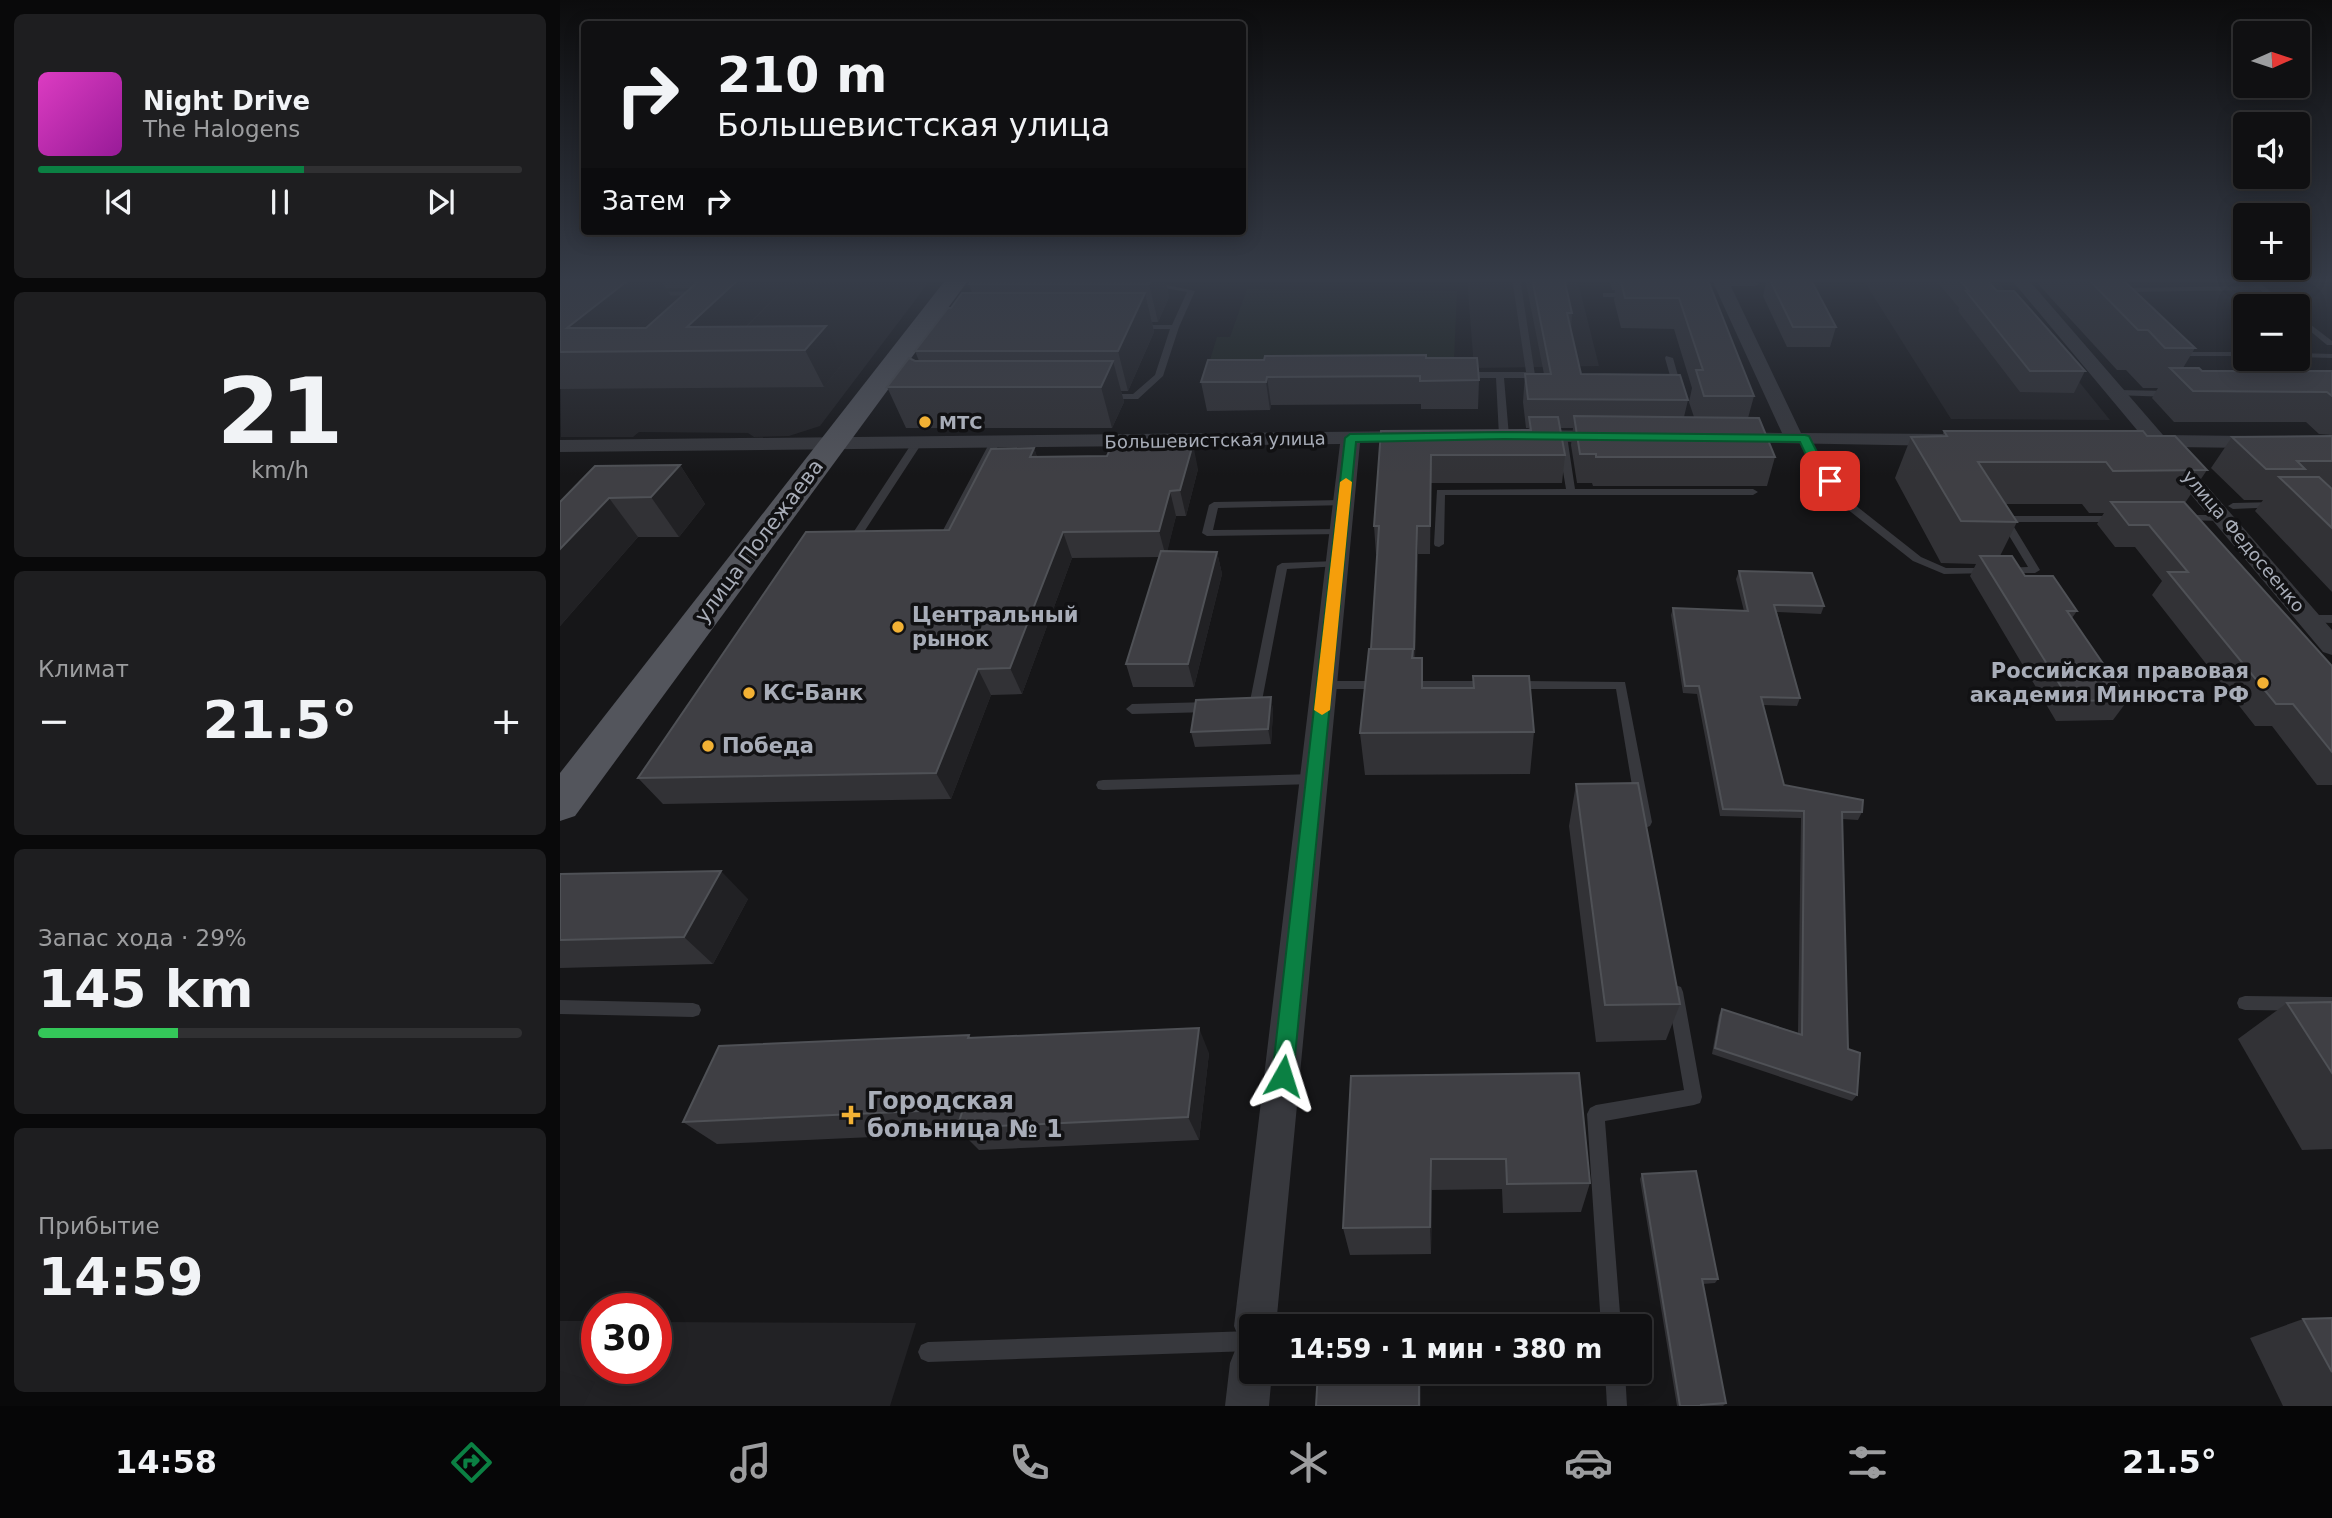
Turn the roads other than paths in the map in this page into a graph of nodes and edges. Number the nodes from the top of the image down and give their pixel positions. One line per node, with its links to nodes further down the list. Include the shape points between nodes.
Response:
1 (912, 344): 31 (main road, улица Полежаева)
2 (1170, 344): 17 (lane, via 1159,376 1135,397)
3 (1526, 344): 13 (lane, via 1531,375)
4 (1750, 344): 26 (street)
5 (2074, 344): 15 (street, улица Федосеенко)
6 (2190, 354): 7 (lane)
7 (2233, 354)
8 (2310, 355): 9 (lane)
9 (2332, 356)
10 (1669, 358): 18 (lane, via 1680,399)
11 (2288, 371): 14 (lane)
12 (1446, 375): 13 (lane)
13 (1500, 375): 20 (lane)
14 (2305, 386)
15 (2117, 393): 16 (lane); 29 (street, улица Федосеенко)
16 (2186, 394)
17 (1095, 397)
18 (1667, 397)
19 (1478, 436): 20 (street)
20 (1504, 436): 21 (street)
21 (1562, 436): 23 (street); 35 (lane)
22 (1438, 437): 24 (street, Большевистская улица)
23 (1627, 437)
24 (1350, 438): 30 (street, Большевистская улица); 37 (street)
25 (1718, 438): 26 (street)
26 (1799, 438): 27 (street); 41 (lane, via 1846,503 1917,559 1944,571 2035,570 2004,519)
27 (1970, 440)
28 (2122, 441): 29 (street)
29 (2158, 441): 33 (street); 39 (street, улица Федосеенко)
30 (995, 442): 32 (street, Большевистская улица); 43 (lane, via 944,537)
31 (832, 443): 32 (street, Большевистская улица); 34 (street, Большевистская улица); 54 (main road, улица Полежаева)
32 (917, 443): 44 (lane, via 854,539)
33 (2332, 443)
34 (560, 446)
35 (1571, 492): 36 (lane); 45 (lane, via 1440,492)
36 (1753, 492)
37 (1344, 503): 42 (street); 42 (lane, via 1214,505 1207,533)
38 (2289, 505): 39 (lane)
39 (2229, 512): 40 (lane); 48 (street, улица Федосеенко)
40 (2175, 518)
41 (2122, 519)
42 (1341, 531): 46 (street)
43 (918, 537)
44 (867, 538)
45 (1439, 544)
46 (1337, 564): 50 (street); 51 (lane, via 1282,566 1255,706)
47 (2332, 619): 48 (lane)
48 (2310, 620): 49 (street, улица Федосеенко)
49 (2332, 646)
50 (1324, 685): 52 (street); 55 (lane, via 1620,685)
51 (1132, 709)
52 (1314, 779): 53 (lane); 61 (street)
53 (1103, 785)
54 (560, 804)
55 (1647, 832)
56 (1673, 978): 62 (lane, via 1694,1097 1595,1114)
57 (2245, 1003): 58 (lane)
58 (2332, 1004)
59 (560, 1006): 60 (lane)
60 (693, 1010)
61 (1256, 1314)
62 (1610, 1314)
63 (1239, 1341): 64 (lane)
64 (928, 1352)
65 (1249, 1384): 67 (street)
66 (1616, 1384): 68 (lane)
67 (1247, 1406)
68 (1617, 1406)

